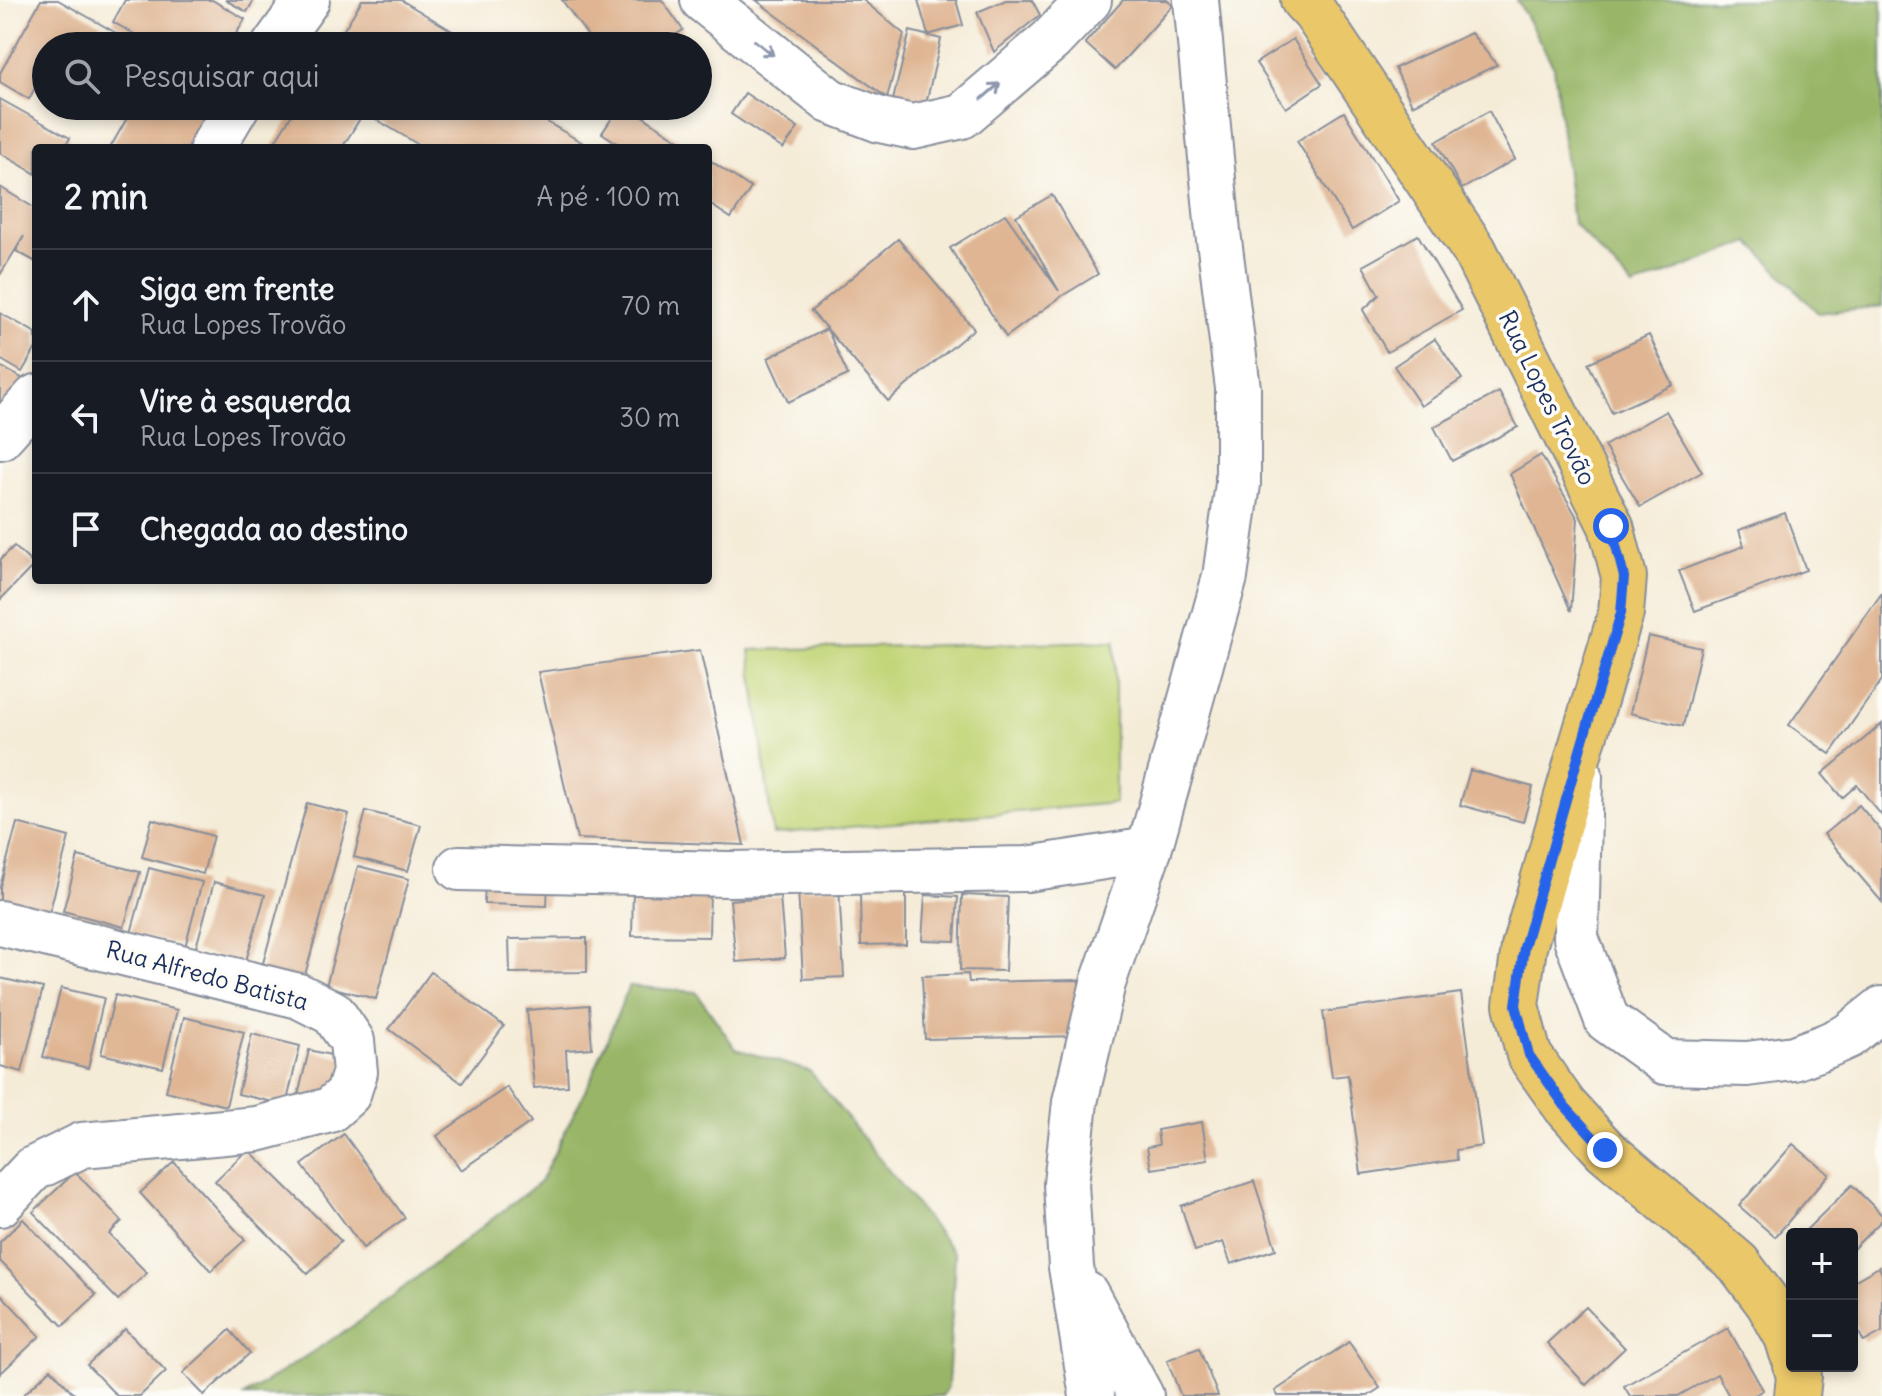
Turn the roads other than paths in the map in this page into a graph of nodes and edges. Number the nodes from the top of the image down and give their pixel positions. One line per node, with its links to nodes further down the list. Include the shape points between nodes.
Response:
1 (307, 0): 6 (street)
2 (703, 0): 3 (street, one-way to 3, via 830,101 913,127 962,116)
3 (1089, 0)
4 (1196, 0): 12 (street, via 1238,388 1238,484 1225,577)
5 (1303, 0): 11 (main road, Rua Lopes Trovão, via 1474,250 1611,526 1624,577 1621,613)
6 (284, 32)
7 (229, 120): 8 (street)
8 (214, 144)
9 (32, 401): 10 (street)
10 (0, 437)
11 (1581, 747): 15 (street, via 1576,938 1607,1020 1665,1062 1747,1064 1794,1058 1826,1046); 18 (main road, Rua Lopes Trovão, via 1524,947 1516,1005 1529,1055 1605,1150 1738,1263)
12 (1149, 850): 13 (street, via 1027,869 729,874); 17 (street, via 1103,983 1075,1102 1066,1184)
13 (459, 868)
14 (0, 923): 16 (street, Rua Alfredo Batista, via 299,996 333,1013 352,1041 355,1072 348,1094 330,1110 257,1129 82,1145 33,1169)
15 (1882, 1009)
16 (0, 1204)
17 (1071, 1267): 20 (street); 21 (street)
18 (1786, 1335)
19 (1798, 1372): 22 (main road)
20 (1092, 1396)
21 (1141, 1396)
22 (1797, 1396)

